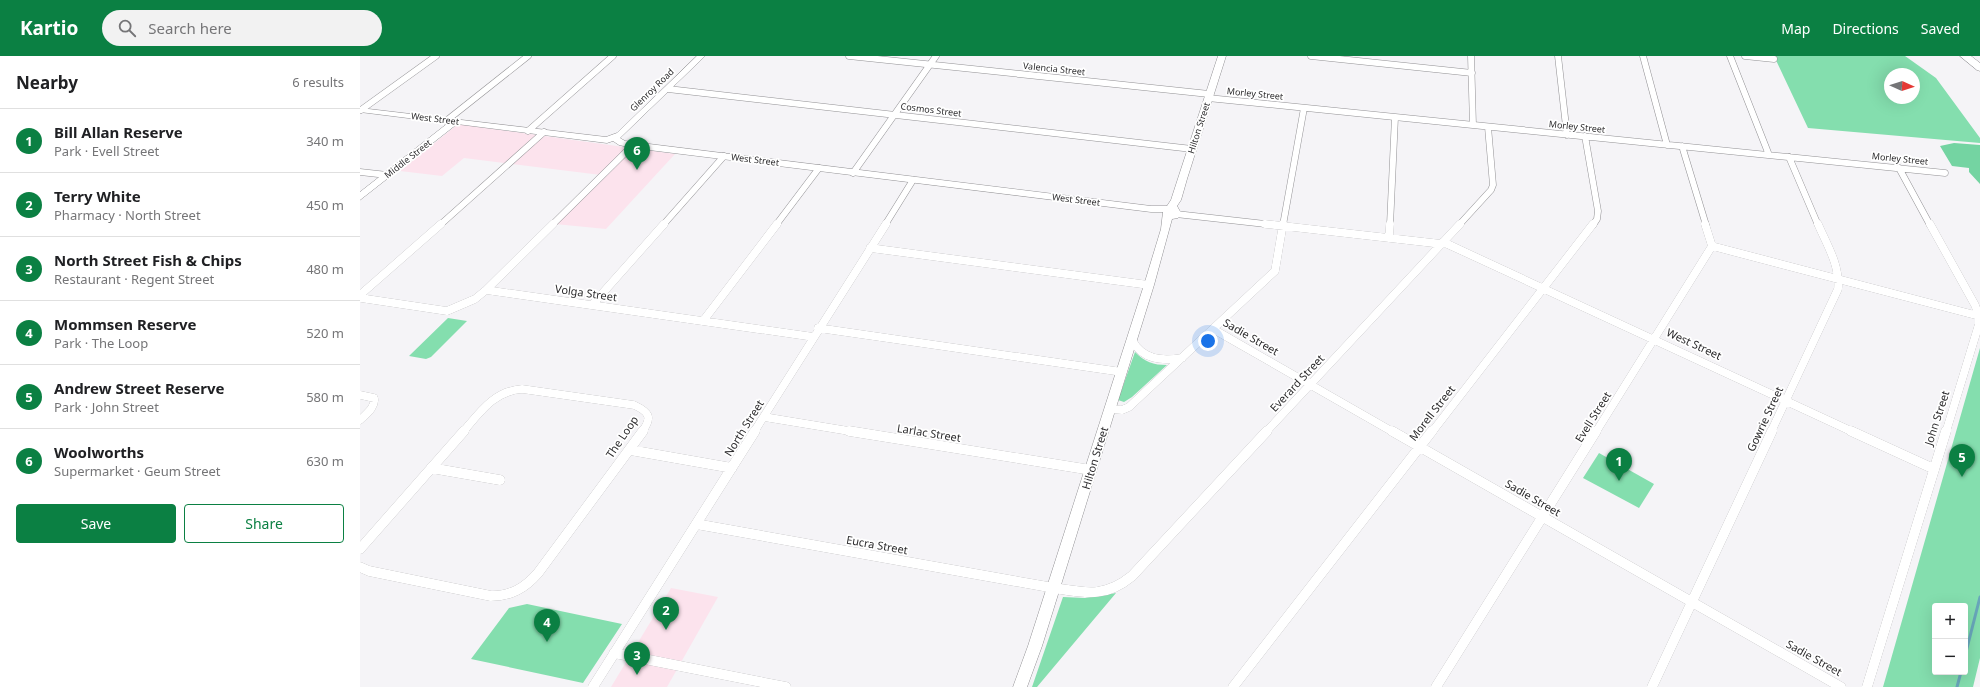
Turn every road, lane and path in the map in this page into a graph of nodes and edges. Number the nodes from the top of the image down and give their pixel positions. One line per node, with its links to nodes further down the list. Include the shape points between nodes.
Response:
1 (436, 56): 22 (street)
2 (528, 56): 25 (street)
3 (613, 56): 28 (street)
4 (701, 56): 19 (street, Glenroy Road)
5 (849, 56): 16 (street, Valencia Street)
6 (936, 56): 16 (street)
7 (1222, 56): 20 (street, Hilton Street)
8 (1311, 56): 18 (street)
9 (1471, 56): 18 (street)
10 (1558, 56): 30 (street)
11 (1643, 56): 34 (street)
12 (1730, 56): 37 (street)
13 (1745, 56): 15 (street)
14 (1965, 56): 17 (highway)
15 (1774, 59)
16 (930, 65): 20 (street, Valencia Street); 23 (street)
17 (1980, 68)
18 (1472, 73): 26 (street)
19 (668, 89): 23 (street, Cosmos Street); 32 (street, Glenroy Road)
20 (1209, 96): 21 (street, Morley Street); 36 (street, Hilton Street)
21 (1304, 108): 24 (street, Morley Street); 49 (street)
22 (360, 110): 25 (street, West Street)
23 (894, 115): 36 (street, Cosmos Street); 43 (street)
24 (1395, 117): 26 (street, Morley Street); 50 (street)
25 (451, 121): 28 (street, West Street); 45 (street, Middle Street)
26 (1473, 125): 27 (street, Morley Street)
27 (1488, 127): 30 (street, Morley Street); 51 (street, Everard Street, via 1492,188)
28 (528, 131): 29 (street, West Street)
29 (544, 132): 32 (street, West Street, via 601,140); 58 (street)
30 (1567, 135): 31 (street, Morley Street)
31 (1585, 136): 34 (street, Morley Street); 56 (street, Morell Street, via 1599,216)
32 (615, 138): 33 (street, West Street)
33 (632, 145): 38 (street, West Street); 57 (street)
34 (1667, 145): 35 (street, Morley Street)
35 (1682, 146): 37 (street, Morley Street); 52 (street)
36 (1192, 149): 48 (street, Hilton Street)
37 (1770, 155): 39 (street, Morley Street)
38 (724, 156): 40 (street, West Street); 60 (street)
39 (1789, 157): 41 (street, Morley Street); 54 (street, Gowrie Street, via 1837,267)
40 (819, 168): 43 (street, West Street); 62 (street)
41 (1899, 168): 44 (street, Morley Street); 61 (street)
42 (360, 172): 45 (street)
43 (853, 173): 46 (street, West Street)
44 (1945, 173)
45 (387, 175): 47 (street, Middle Street)
46 (913, 180): 48 (street, West Street); 53 (street, North Street)
47 (360, 197)
48 (1172, 211): 49 (street, West Street); 55 (street, Hilton Street)
49 (1284, 225): 50 (street, West Street); 64 (street, via 1275,271)
50 (1389, 238): 51 (street, West Street)
51 (1442, 243): 56 (street, West Street); 70 (street, Everard Street)
52 (1712, 246): 54 (street); 67 (street, Evell Street)
53 (870, 248): 55 (street); 63 (street, North Street)
54 (1839, 279): 61 (street); 72 (street, Gowrie Street, via 1838,290)
55 (1149, 285): 66 (street, Hilton Street)
56 (1543, 288): 67 (street, West Street); 76 (street, Morell Street)
57 (486, 290): 59 (street, via 475,299 447,311); 60 (street, Volga Street)
58 (360, 295)
59 (360, 298)
60 (592, 306): 62 (street, Volga Street)
61 (1979, 316): 80 (street, John Street, via 1979,324)
62 (703, 322): 65 (street, Volga Street)
63 (818, 328): 65 (street, North Street); 69 (street)
64 (1213, 329): 68 (street); 70 (street, Sadie Street)
65 (814, 337): 74 (street, North Street)
66 (1132, 340): 68 (street, via 1137,350 1152,359); 69 (street, Hilton Street)
67 (1655, 340): 72 (street, West Street); 83 (street, Evell Street)
68 (1182, 358): 73 (street, via 1129,407 1122,410)
69 (1122, 372): 73 (street, Hilton Street)
70 (1310, 385): 76 (street, Sadie Street); 87 (street, Everard Street, via 1123,585 1113,591 1099,593)
71 (360, 395): 75 (street, via 375,400 374,405)
72 (1786, 400): 80 (street, West Street); 88 (street, Gowrie Street)
73 (1110, 409): 81 (street, Hilton Street)
74 (764, 417): 79 (street, North Street); 81 (street, Larlac Street)
75 (360, 420)
76 (1420, 447): 83 (street, Sadie Street); 93 (street, Morell Street)
77 (630, 450): 78 (street, The Loop, via 648,421 645,410 634,405 521,388 494,398); 79 (street); 86 (street, The Loop, via 538,573 528,584 514,593 492,596)
78 (431, 468): 82 (street); 85 (street, The Loop)
79 (732, 468): 84 (street, North Street)
80 (1934, 469): 97 (street, John Street)
81 (1091, 470): 87 (street, Hilton Street)
82 (500, 480)
83 (1543, 517): 88 (street, Sadie Street); 94 (street, Evell Street)
84 (696, 524): 87 (street, Eucra Street); 89 (street, North Street)
85 (360, 549)
86 (360, 567)
87 (1054, 588): 92 (street, Hilton Street)
88 (1691, 603): 95 (street, Gowrie Street); 96 (street, Sadie Street)
89 (614, 653): 90 (street, North Street); 91 (street)
90 (593, 687)
91 (786, 687)
92 (1020, 687)
93 (1233, 687)
94 (1436, 687)
95 (1652, 687)
96 (1841, 687)
97 (1867, 687)

